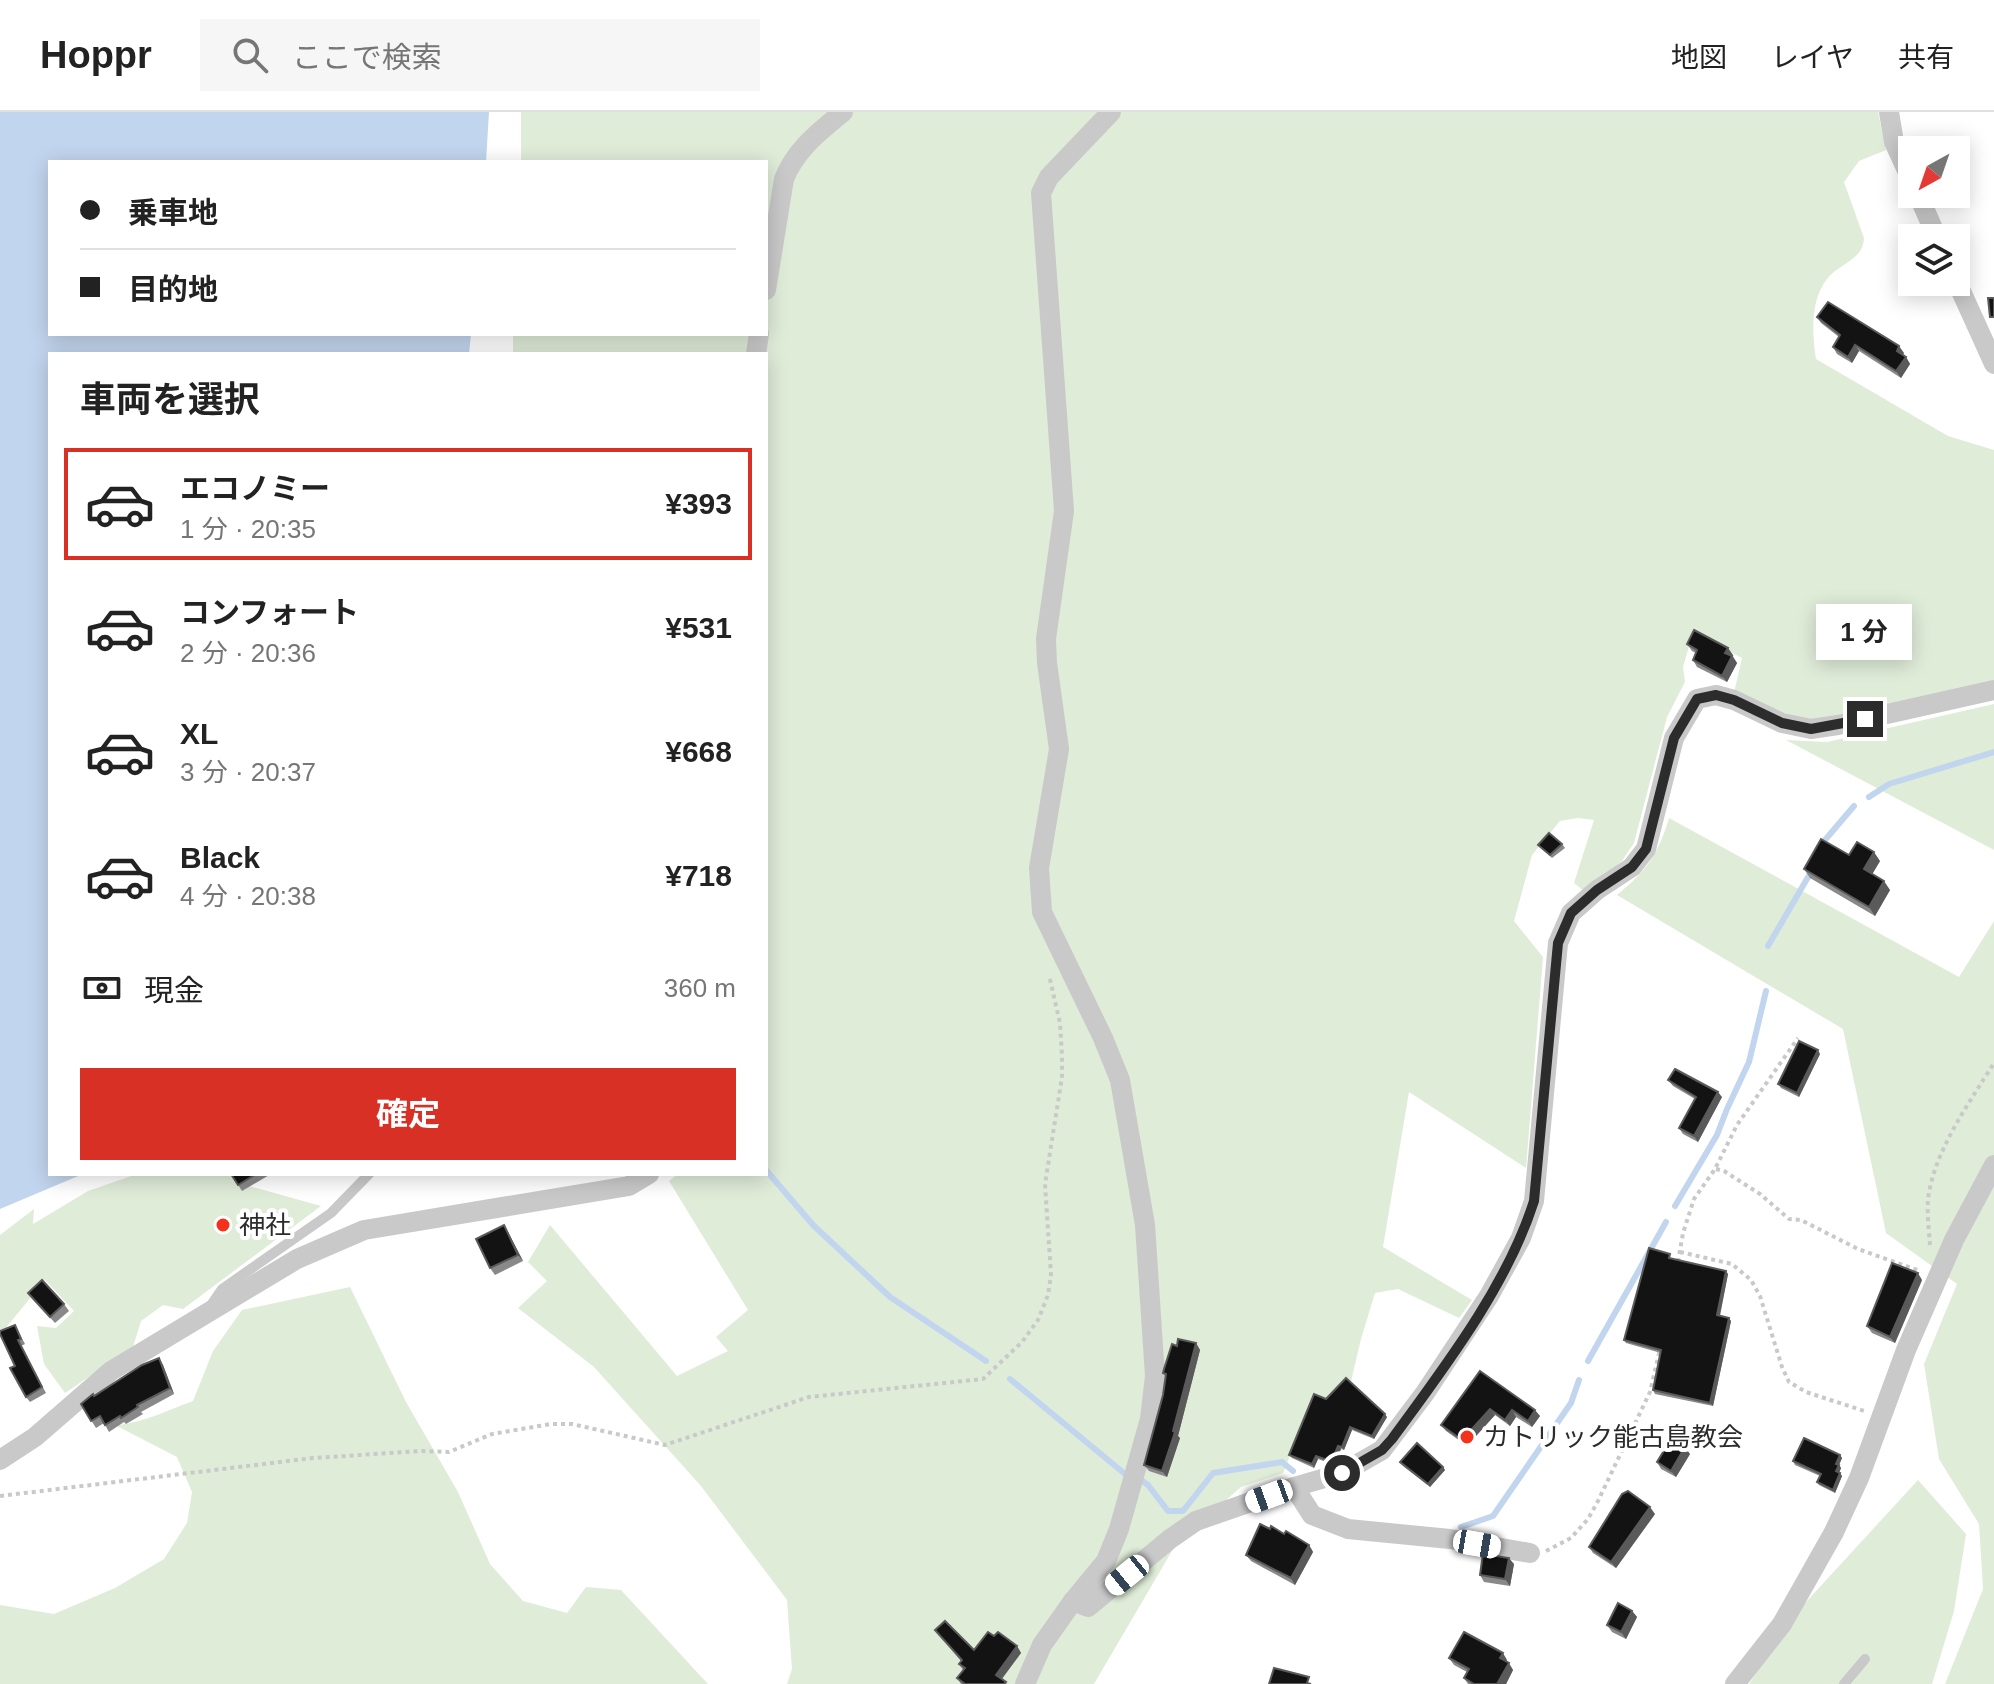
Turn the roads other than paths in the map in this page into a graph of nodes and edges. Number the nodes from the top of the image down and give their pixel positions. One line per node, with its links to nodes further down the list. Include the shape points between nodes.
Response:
1 (843, 112): 5 (street, via 790,163)
2 (1111, 112): 16 (street, via 1049,177 1041,193 1064,511 1046,639 1059,749 1039,868 1042,912 1120,1080 1145,1225 1155,1376 1150,1419 1119,1529 1106,1561)
3 (1889, 112): 4 (street)
4 (1898, 151)
5 (768, 278)
6 (1963, 296): 7 (street)
7 (1994, 364)
8 (1994, 690): 14 (street, via 1811,729 1782,723 1716,695 1697,699 1674,738 1646,849 1632,867 1571,913 1558,943 1534,1201 1521,1238 1489,1296 1382,1450 1342,1473)
9 (1994, 1165): 19 (street, via 1936,1276 1834,1532 1782,1624)
10 (367, 1176): 12 (lane, via 331,1213 222,1289)
11 (646, 1176): 12 (street, via 629,1186 364,1230 297,1259)
12 (206, 1313): 13 (street, via 111,1371)
13 (0, 1460)
14 (1294, 1487): 15 (street, via 1312,1515 1348,1529); 16 (street, via 1196,1521 1088,1607)
15 (1530, 1553)
16 (1073, 1601): 18 (street, via 1042,1645)
17 (1865, 1659): 20 (lane)
18 (1025, 1684)
19 (1735, 1684)
20 (1844, 1684)

